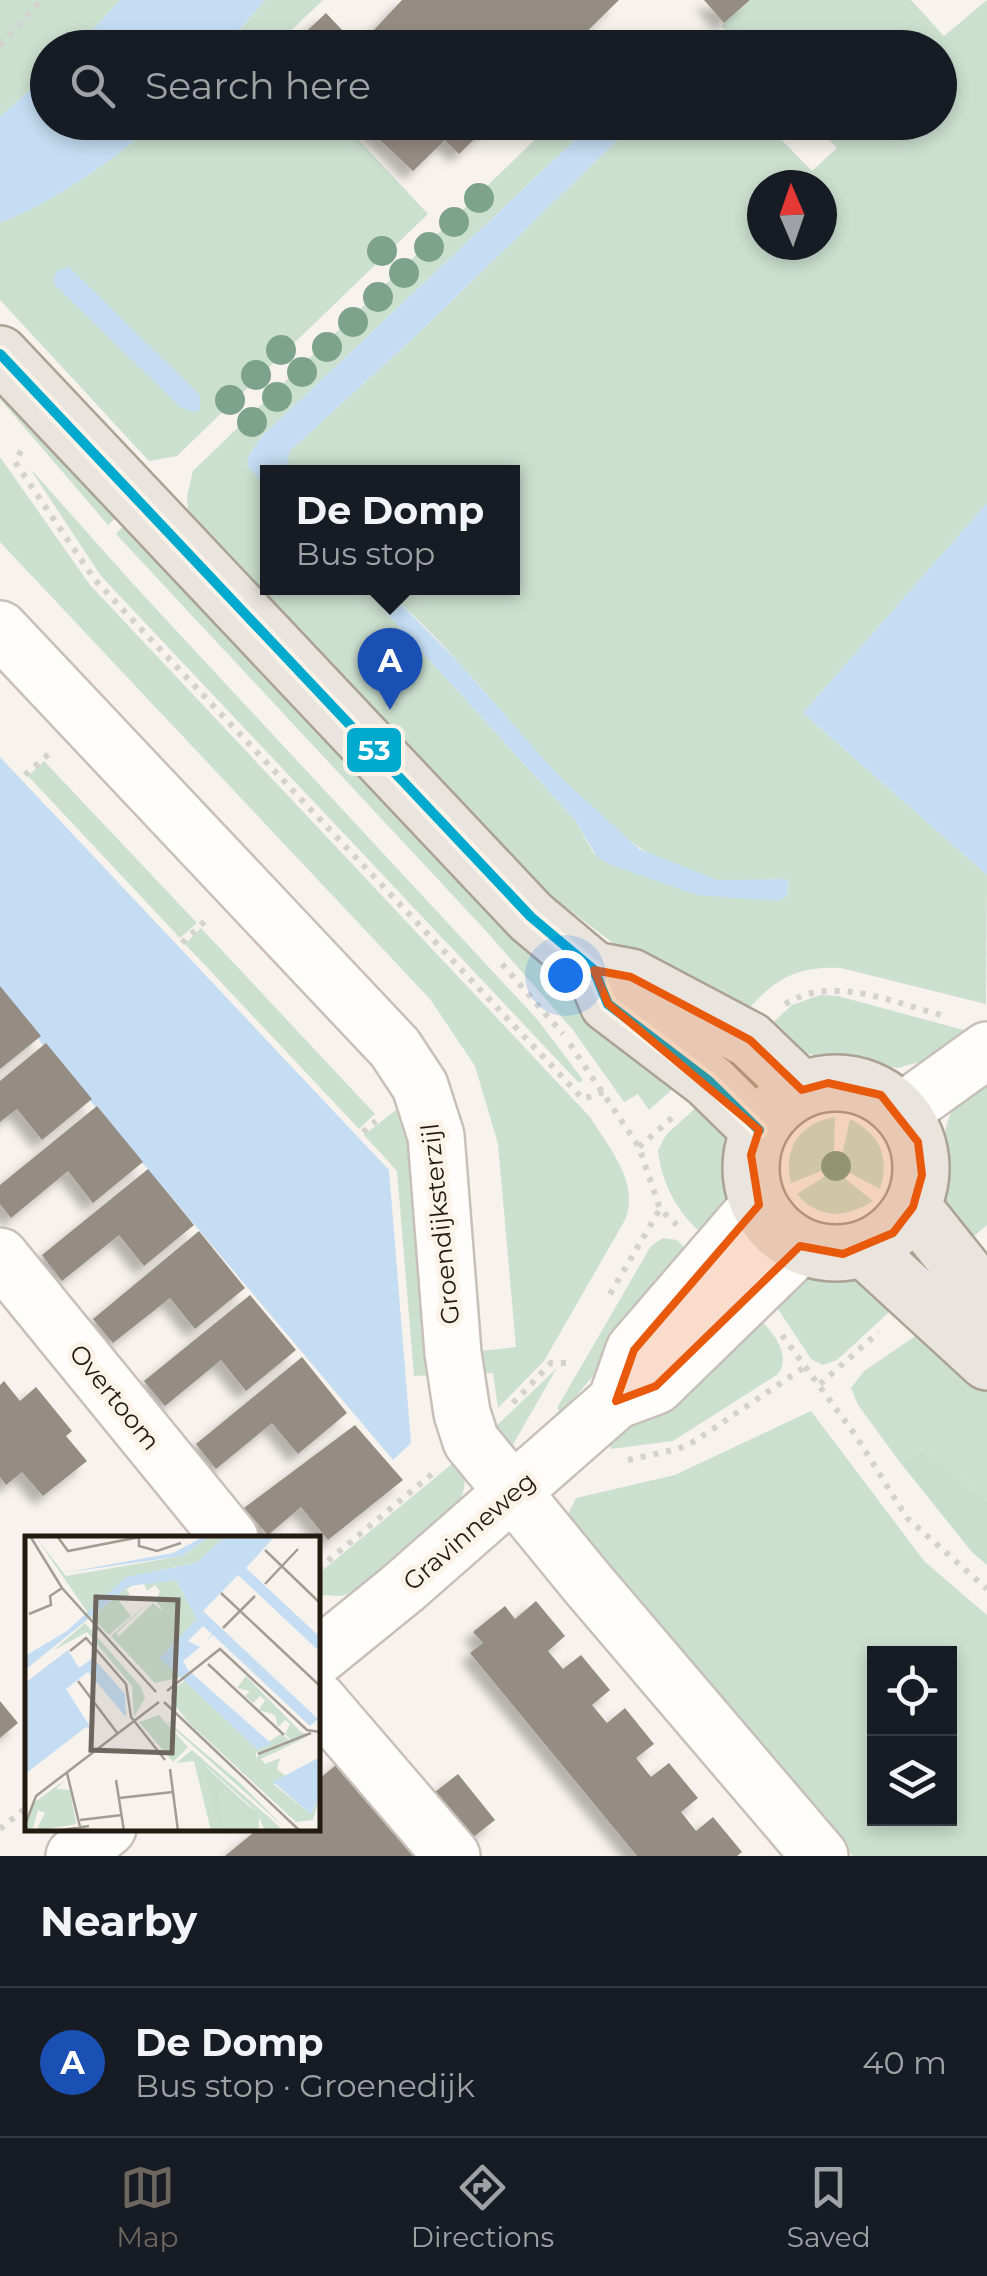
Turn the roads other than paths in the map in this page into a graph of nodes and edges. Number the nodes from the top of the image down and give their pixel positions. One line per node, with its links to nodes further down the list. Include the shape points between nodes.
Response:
1 (0, 354): 3 (main road, via 531,917)
2 (0, 629): 16 (street, Groendijksterzijl, via 395,1048 420,1086 436,1136 462,1413 471,1441)
3 (594, 970): 5 (main road, via 631,976 750,1040); 7 (main road, via 608,1004 709,1081)
4 (987, 1050): 6 (street)
5 (802, 1090): 6 (main road, via 855,1085); 7 (main road, via 777,1106)
6 (901, 1112): 9 (main road, via 918,1142 922,1175)
7 (760, 1130): 8 (main road, via 751,1155)
8 (759, 1205): 10 (main road, via 776,1230); 13 (street, Gravinneweg)
9 (913, 1207): 11 (main road, via 892,1233); 14 (main road)
10 (800, 1246): 11 (main road, via 843,1254); 13 (street, Gravinneweg)
11 (864, 1250): 15 (main road)
12 (0, 1256): 17 (street, Overtoom)
13 (733, 1277): 16 (street, Gravinneweg, via 656,1386 616,1400)
14 (987, 1300)
15 (987, 1362)
16 (513, 1494): 18 (street, Gravinneweg); 23 (street, Groendijksterzijl)
17 (228, 1536)
18 (320, 1663)
19 (320, 1665): 22 (street)
20 (104, 1831): 21 (street)
21 (74, 1856)
22 (452, 1856)
23 (820, 1856)

